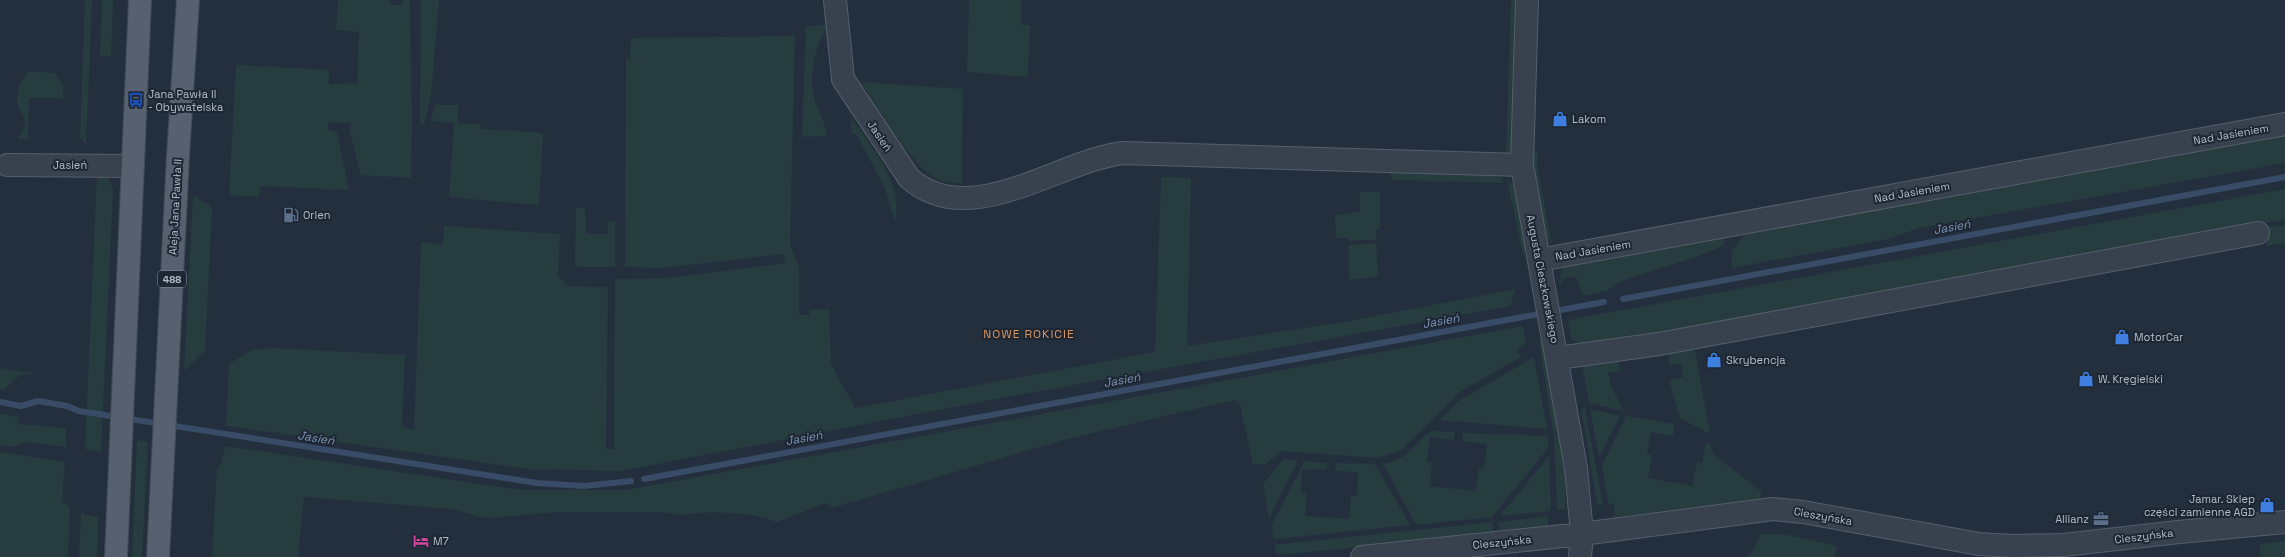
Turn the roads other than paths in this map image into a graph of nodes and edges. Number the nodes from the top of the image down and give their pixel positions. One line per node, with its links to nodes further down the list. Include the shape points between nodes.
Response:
1 (140, 0): 8 (main road)
2 (188, 0): 15 (main road, Aleja Jana Pawła II / 488)
3 (835, 0): 7 (street, Jasień, via 841,69 847,87 909,178 929,192 975,199 1000,193 1097,158 1123,153)
4 (1527, 0): 7 (street, Augusta Cieszkowskiego)
5 (2285, 124): 10 (street, Nad Jasieniem)
6 (7, 165): 8 (street, Jasień)
7 (1522, 165): 10 (street, Augusta Cieszkowskiego)
8 (133, 166): 14 (main road)
9 (2258, 234): 11 (street, via 1659,344)
10 (1539, 260): 11 (street, Augusta Cieszkowskiego)
11 (1556, 348): 13 (street, Augusta Cieszkowskiego, via 1576,468)
12 (2285, 522): 13 (street, Cieszyńska, via 2063,545 2012,546 1979,544 1803,512 1773,509)
13 (1582, 534): 16 (street, Cieszyńska); 17 (street, Augusta Cieszkowskiego)
14 (116, 557)
15 (158, 557)
16 (1362, 557)
17 (1580, 557)

